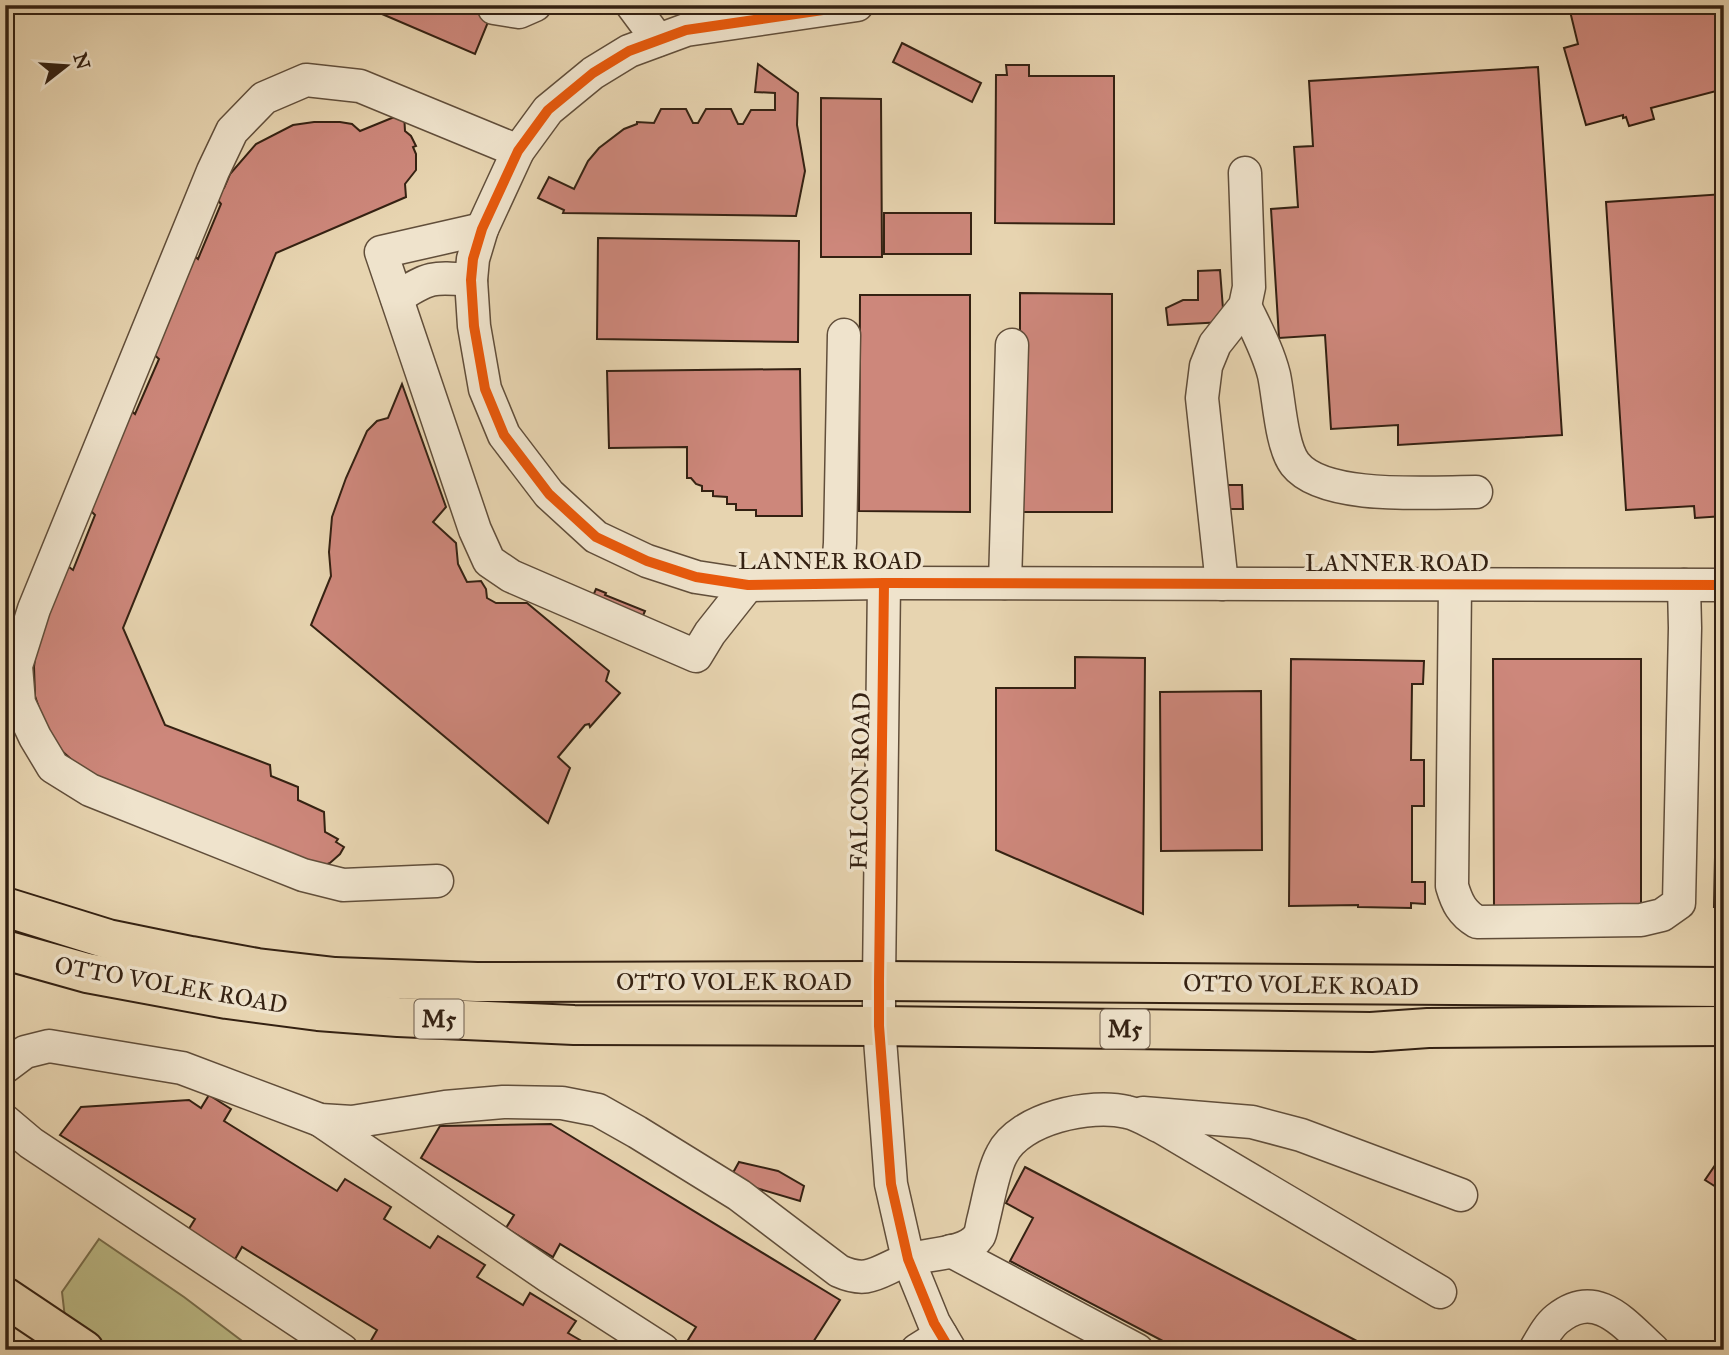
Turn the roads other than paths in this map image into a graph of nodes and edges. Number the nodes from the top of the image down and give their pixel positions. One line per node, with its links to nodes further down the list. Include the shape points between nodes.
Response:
1 (535, 5): 4 (street, via 519,12)
2 (632, 5): 5 (street)
3 (857, 5): 5 (street, LANNER ROAD, via 686,30)
4 (494, 8)
5 (659, 40): 6 (street, LANNER ROAD, via 629,51 593,74 548,110)
6 (518, 151): 8 (street, LANNER ROAD); 23 (street, via 360,86 306,80 264,98 232,131 213,171 34,609 16,666 19,704 34,737 53,766 90,790 303,875 342,885)
7 (1245, 173): 11 (street, via 1249,287)
8 (482, 229): 9 (street, LANNER ROAD); 10 (street, via 381,252)
9 (471, 280): 10 (street, via 435,277); 20 (street, LANNER ROAD, via 485,390 504,435 549,494 596,537 647,561 696,577)
10 (397, 298): 20 (street, via 489,561 510,576 695,656)
11 (1245, 306): 14 (street, via 1275,378 1279,417 1293,462 1308,476 1368,491); 18 (street, via 1215,344 1206,366 1202,398)
12 (844, 335): 15 (street)
13 (1012, 345): 17 (street)
14 (1476, 492)
15 (836, 583): 16 (street, LANNER ROAD); 20 (street, LANNER ROAD)
16 (884, 583): 17 (street, LANNER ROAD); 26 (street, FALCON ROAD)
17 (1005, 583): 18 (street, LANNER ROAD)
18 (1222, 584): 19 (street, LANNER ROAD)
19 (1455, 584): 21 (street, LANNER ROAD); 21 (street, via 1452,886 1465,914 1477,922 1641,920 1662,915 1679,902)
20 (748, 585)
21 (1684, 585): 22 (street, LANNER ROAD)
22 (1724, 585)
23 (437, 881)
24 (5, 907): 26 (main road, OTTO VOLEK ROAD / M5, via 108,939 257,968 335,977 477,982)
25 (5, 950): 28 (main road, OTTO VOLEK ROAD / M5, via 87,973 318,1011 574,1025)
26 (879, 981): 27 (main road, OTTO VOLEK ROAD / M5); 28 (street, FALCON ROAD)
27 (1724, 987)
28 (879, 1026): 29 (main road, OTTO VOLEK ROAD / M5, via 1371,1032); 36 (street, FALCON ROAD, via 891,1184)
29 (1724, 1026)
30 (5, 1067): 32 (street, via 25,1052 49,1046 182,1068)
31 (1128, 1112): 34 (street, via 1252,1122 1301,1135); 35 (street, via 1102,1109 1067,1114 1042,1120 1020,1134 1002,1153 979,1236); 37 (street)
32 (320, 1120): 36 (street, via 352,1122 503,1102 562,1103 598,1110 739,1195 839,1271 854,1278 868,1277); 42 (street)
33 (5, 1121): 41 (street, via 31,1143)
34 (1461, 1195)
35 (951, 1251): 36 (street); 43 (street)
36 (908, 1259): 39 (street, FALCON ROAD)
37 (1440, 1292)
38 (5, 1297): 40 (main road)
39 (936, 1345)
40 (84, 1350)
41 (342, 1350)
42 (663, 1350)
43 (1137, 1350)
44 (1535, 1350): 45 (street, via 1555,1320 1591,1306 1609,1311)
45 (1653, 1350)

